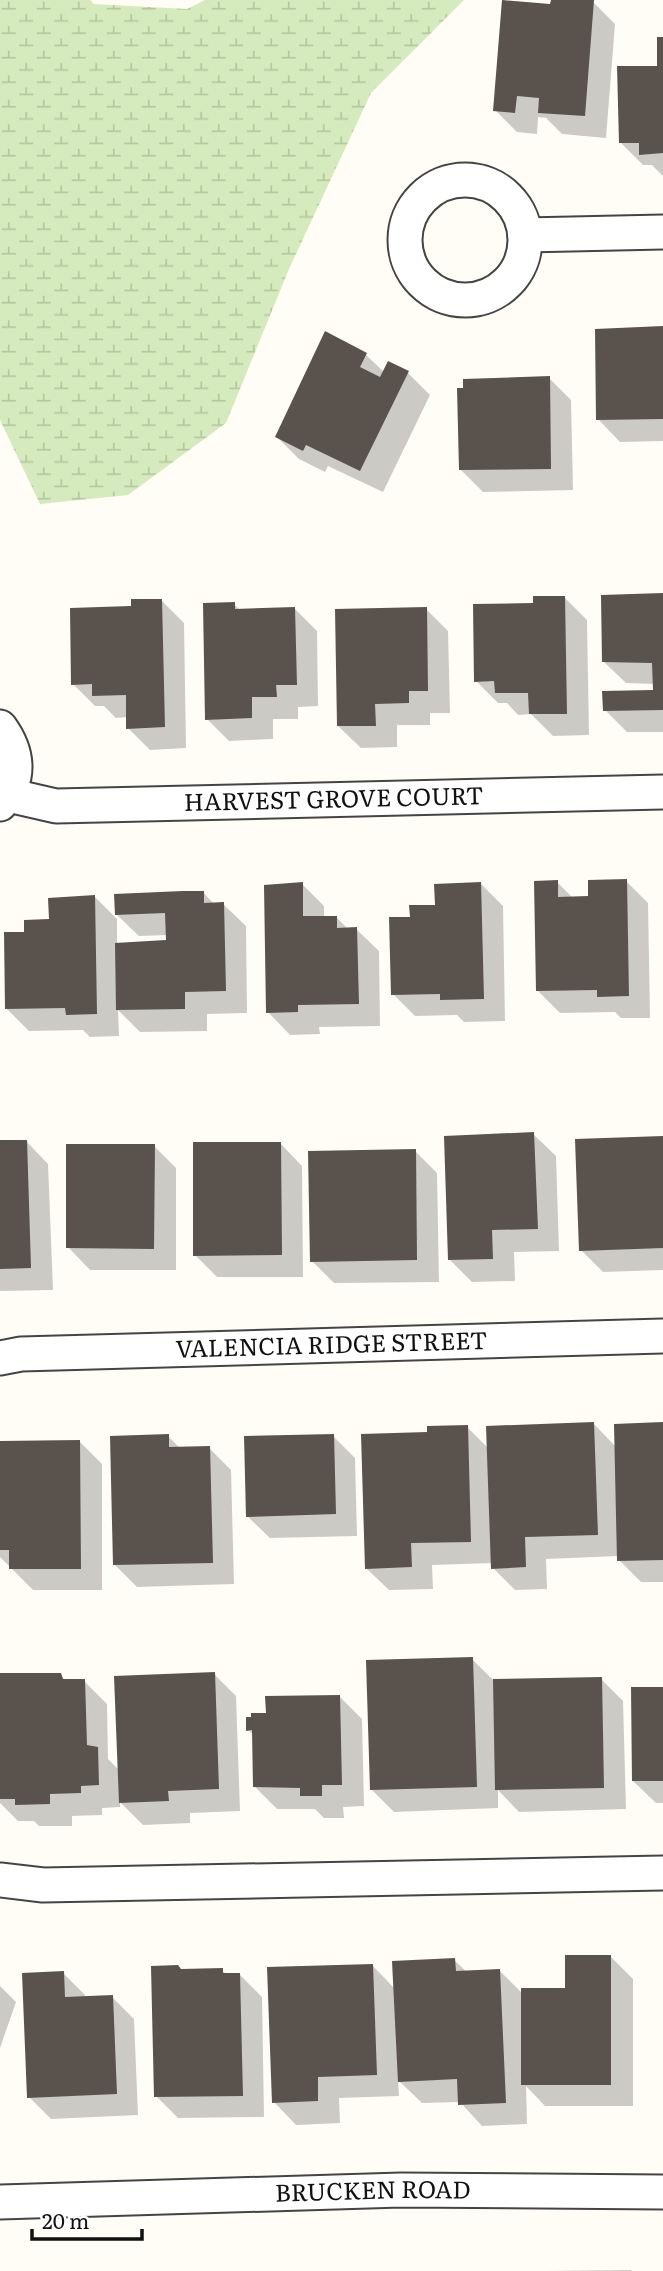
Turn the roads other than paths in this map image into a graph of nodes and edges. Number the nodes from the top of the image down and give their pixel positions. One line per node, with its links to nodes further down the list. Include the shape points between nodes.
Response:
1 (663, 232): 2 (street)
2 (525, 235)
3 (0, 727): 5 (street, HARVEST GROVE COURT, via 11,742 15,760 14,778)
4 (663, 792): 5 (street, HARVEST GROVE COURT, via 57,806)
5 (4, 799)
6 (663, 1336): 7 (street, VALENCIA RIDGE STREET)
7 (0, 1357)
8 (663, 1873): 9 (street, via 43,1885)
9 (0, 1881)
10 (663, 2192): 11 (street, BRUCKEN ROAD, via 401,2190)
11 (0, 2202)

